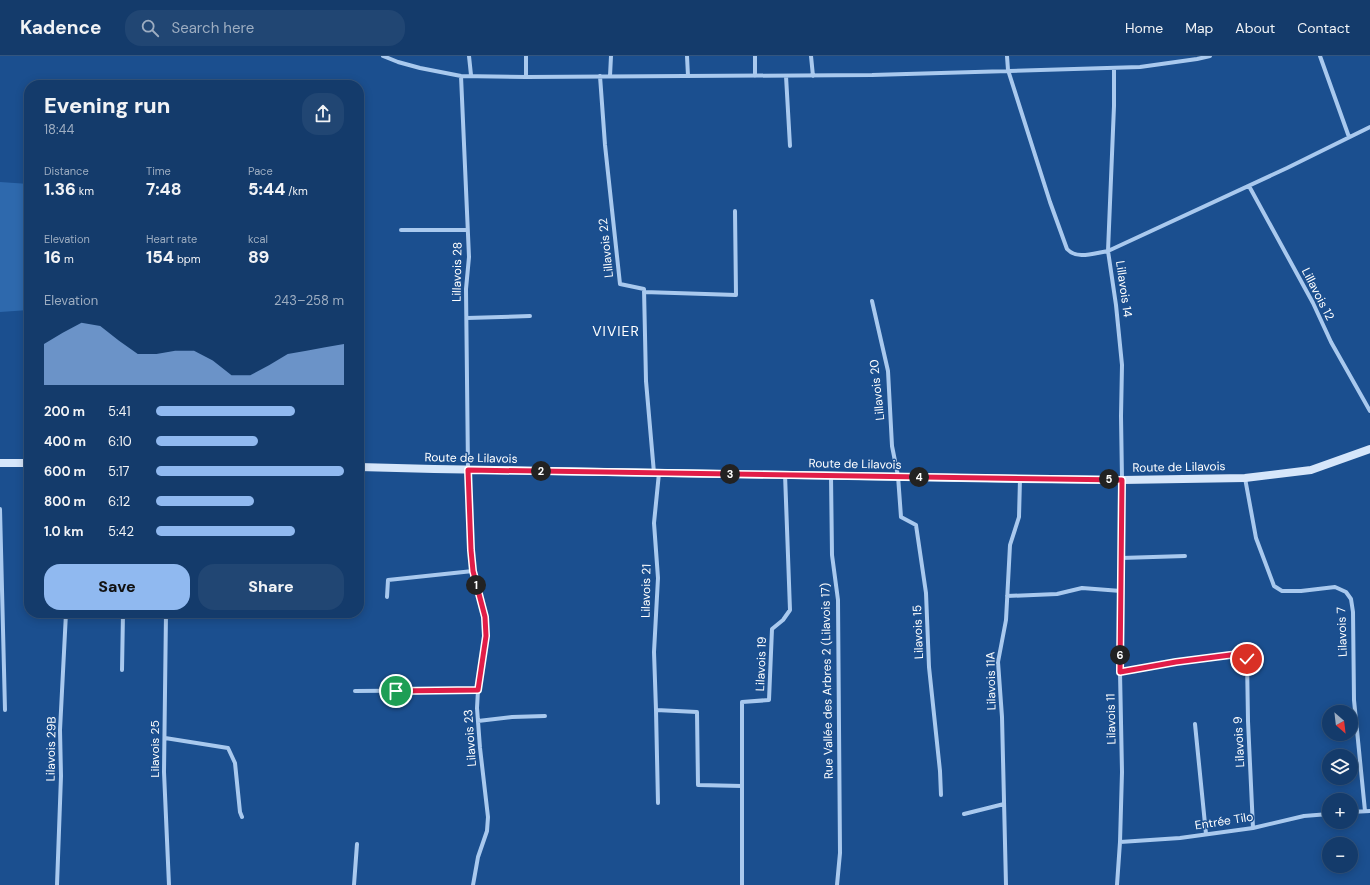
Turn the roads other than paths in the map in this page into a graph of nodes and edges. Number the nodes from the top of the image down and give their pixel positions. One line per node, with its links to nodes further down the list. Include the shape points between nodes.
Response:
1 (383, 56): 14 (street, via 420,68)
2 (469, 56): 13 (street)
3 (526, 56): 21 (street)
4 (610, 56): 16 (street)
5 (687, 56): 17 (street)
6 (755, 56): 18 (street)
7 (811, 56): 20 (street)
8 (1007, 56): 12 (street, Lillavois 14)
9 (1210, 56): 11 (street, via 1140,67)
10 (1320, 56): 23 (street)
11 (1114, 68): 12 (street); 29 (street)
12 (1008, 70): 20 (street); 29 (street, Lillavois 14, via 1067,248 1078,256)
13 (470, 75): 14 (street); 21 (street)
14 (461, 76): 28 (street, Lillavois 28)
15 (600, 76): 16 (street); 21 (street); 30 (street, Lillavois 22, via 620,284)
16 (610, 76): 17 (street)
17 (688, 76): 18 (street)
18 (755, 76): 19 (street)
19 (786, 76): 20 (street); 24 (street)
20 (813, 76)
21 (526, 77)
22 (1370, 127): 23 (street)
23 (1349, 137): 25 (street)
24 (790, 146)
25 (1249, 186): 29 (street); 34 (street, Lillavois 12)
26 (735, 211): 30 (street, via 736,295)
27 (401, 230): 28 (street)
28 (468, 230): 33 (street, Lillavois 28)
29 (1108, 251): 46 (street, Lillavois 14, via 1120,342)
30 (644, 292): 40 (street, via 646,381)
31 (872, 301): 43 (street, Lillavois 20, via 888,371 892,446)
32 (530, 316): 33 (street)
33 (467, 318): 39 (street, Lillavois 28)
34 (1370, 411)
35 (1370, 449): 44 (main road, Route de Lilavois, via 1311,470)
36 (0, 463): 37 (main road)
37 (24, 463)
38 (364, 467): 39 (main road, Route de Lilavois)
39 (468, 470): 40 (main road, Route de Lilavois); 50 (street, Lilavois 23)
40 (656, 473): 41 (main road, Route de Lilavois); 62 (street, Lilavois 21)
41 (785, 474): 42 (main road, Route de Lilavois); 67 (street, Lilavois 19, via 790,610 772,629 770,700 742,702)
42 (831, 476): 43 (main road, Route de Lilavois); 85 (street, Rue Vallée des Arbres 2 (Lilavois 17), via 832,554 838,600 840,853)
43 (898, 476): 45 (main road, Route de Lilavois); 68 (street, Lilavois 15, via 901,517 916,526 925,585)
44 (1245, 478): 46 (main road, Route de Lilavois); 71 (street, Lilavois 7, via 1256,538 1274,586 1282,591 1335,587 1346,592 1351,599 1354,700)
45 (1020, 479): 46 (main road, Route de Lilavois); 52 (street, Lilavois 11A, via 1019,517 1010,545)
46 (1122, 480): 49 (street, Lilavois 11)
47 (0, 509): 61 (street)
48 (1185, 556): 49 (street)
49 (1121, 558): 51 (street, Lilavois 11)
50 (473, 571): 53 (street, via 388,580); 59 (street, Lilavois 23, via 485,617 486,636)
51 (1121, 591): 52 (street, via 1082,588 1057,594); 58 (street, Lilavois 11)
52 (1007, 596): 70 (street, Lilavois 11A, via 1006,620 998,662)
53 (387, 597)
54 (66, 618): 80 (street, Lilavois 29B, via 60,730)
55 (123, 618): 57 (street)
56 (166, 618): 66 (street, Lilavois 25)
57 (122, 670)
58 (1120, 672): 76 (street, Lilavois 9, via 1176,662 1246,655); 78 (street, Lilavois 11)
59 (478, 690): 60 (street); 64 (street, Lilavois 23)
60 (355, 691)
61 (5, 710)
62 (656, 710): 67 (street, via 697,712 698,785); 69 (street, Lilavois 21)
63 (545, 716): 64 (street)
64 (478, 721): 83 (street, Lilavois 23, via 488,817)
65 (1195, 724): 77 (street)
66 (165, 738): 75 (street, via 228,748 235,763); 81 (street, Lilavois 25)
67 (742, 786): 84 (street, Lilavois 19)
68 (940, 795)
69 (658, 803)
70 (1004, 804): 73 (street); 86 (street, Lilavois 11A)
71 (1368, 811): 72 (street)
72 (1358, 812)
73 (964, 814)
74 (1322, 815): 76 (street, Entrée Tilo, via 1304,816)
75 (242, 817)
76 (1253, 828): 77 (street, Entrée Tilo)
77 (1206, 834): 78 (street, Entrée Tilo)
78 (1120, 842): 87 (street, Lilavois 11)
79 (357, 844): 82 (street)
80 (58, 885)
81 (169, 885)
82 (354, 885)
83 (473, 885)
84 (742, 885)
85 (837, 885)
86 (1006, 885)
87 (1117, 885)

